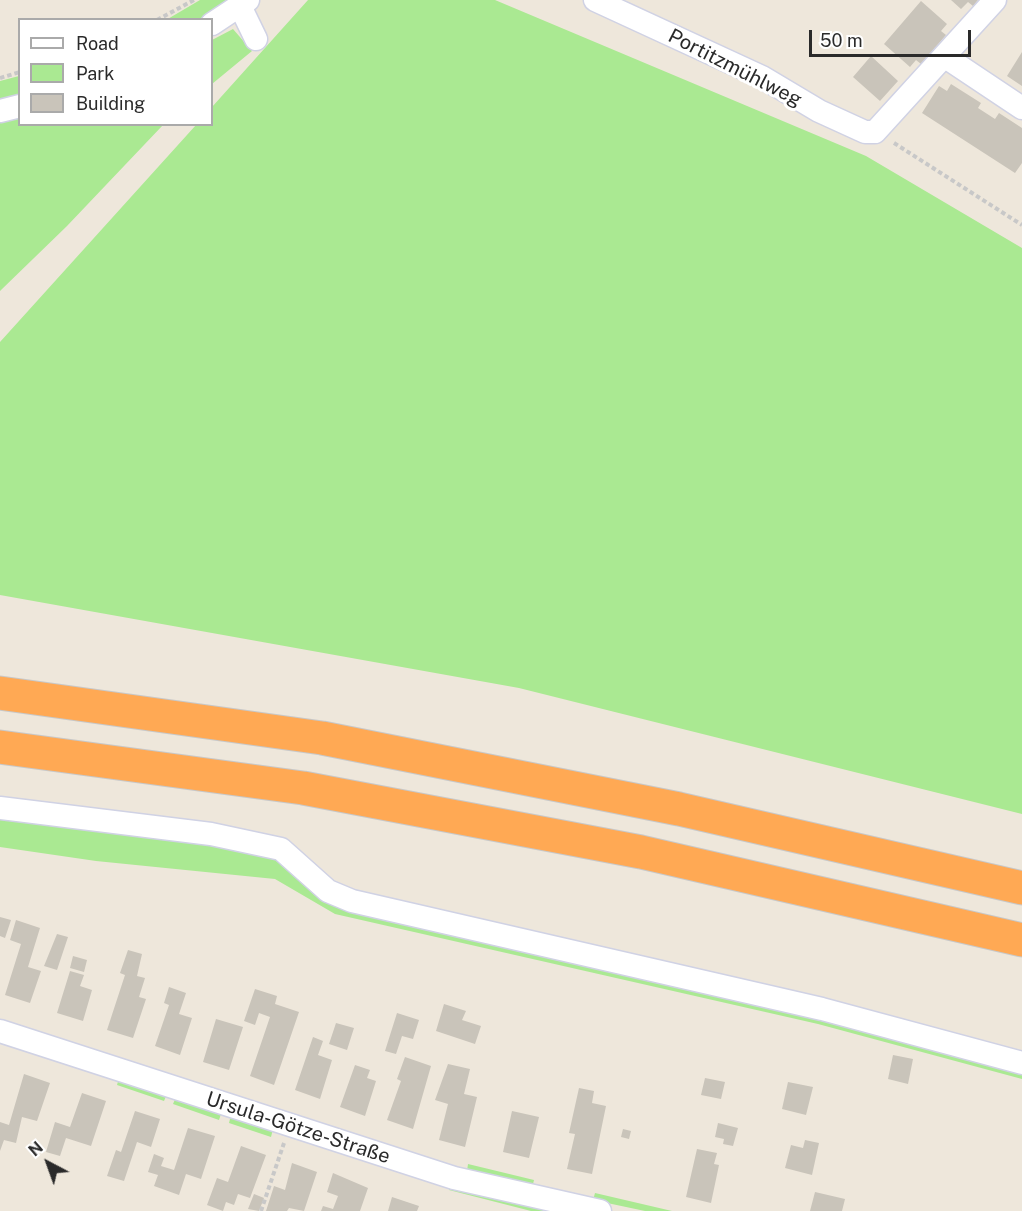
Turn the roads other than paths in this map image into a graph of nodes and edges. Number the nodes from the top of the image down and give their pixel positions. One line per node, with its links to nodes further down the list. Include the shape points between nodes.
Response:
1 (595, 0): 6 (street, Portitzmühlweg, via 762,77 865,132 875,132)
2 (995, 0): 6 (street)
3 (244, 3): 4 (street); 5 (street)
4 (213, 23)
5 (256, 39)
6 (944, 57): 8 (street)
7 (18, 106): 9 (street)
8 (1022, 108)
9 (0, 111)
10 (0, 693): 13 (highway, via 322,738 679,809)
11 (0, 747): 14 (highway, via 326,792 641,852)
12 (0, 808): 16 (street, via 211,834 281,849 328,891 352,901 822,1009)
13 (1022, 888)
14 (1022, 940)
15 (0, 1031): 17 (street, Ursula-Götze-Straße, via 454,1178)
16 (1022, 1063)
17 (600, 1211)

